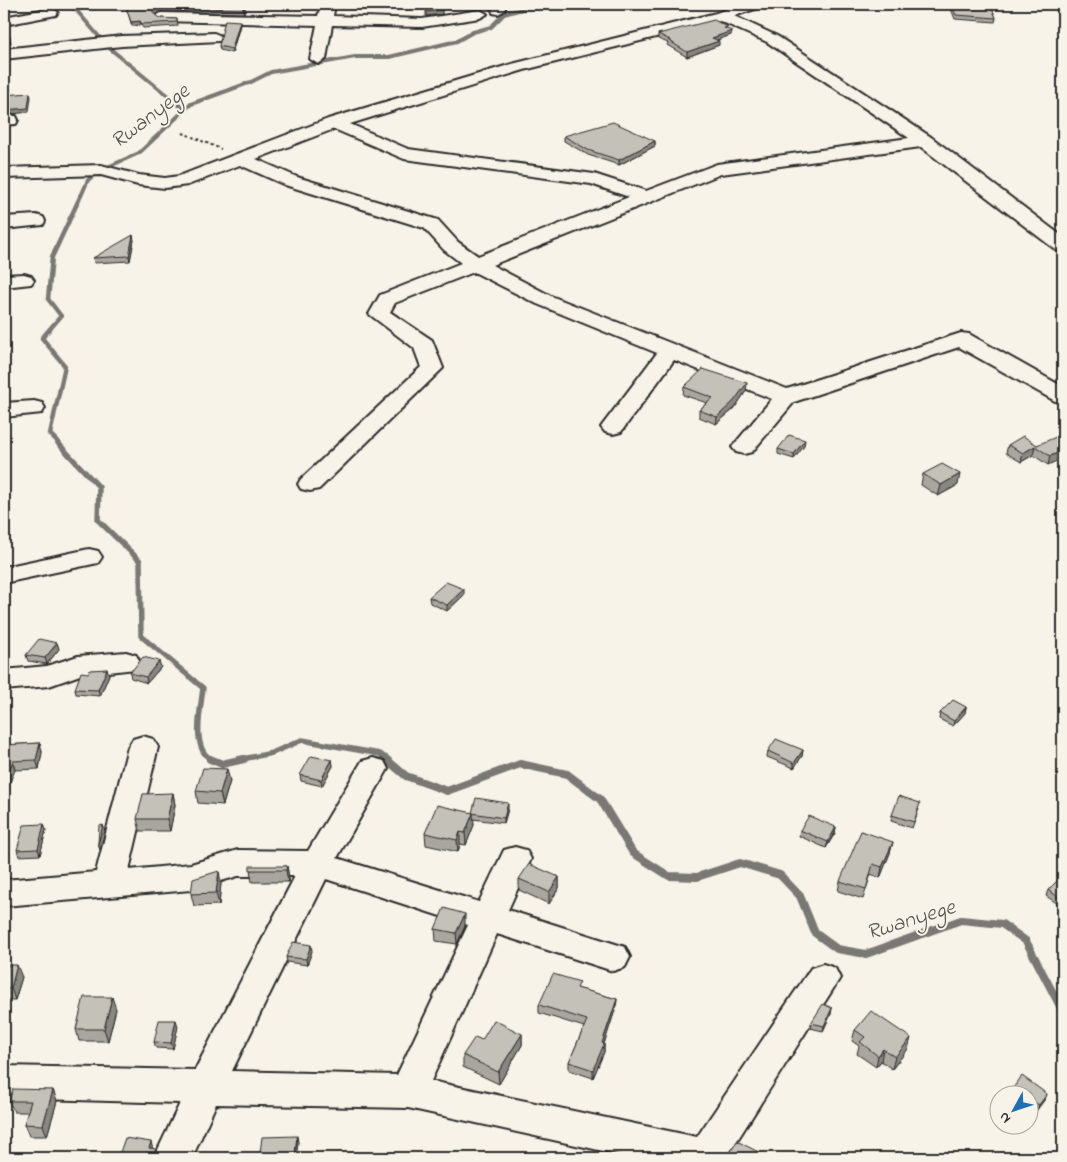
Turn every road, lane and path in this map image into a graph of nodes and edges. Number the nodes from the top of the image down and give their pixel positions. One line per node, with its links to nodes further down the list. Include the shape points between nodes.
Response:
1 (328, 4): 8 (street)
2 (756, 4): 6 (street)
3 (163, 10): 8 (street); 10 (street)
4 (51, 12): 7 (street)
5 (480, 14): 8 (street, via 422,23)
6 (721, 16): 14 (street, via 518,67); 16 (street, via 772,39)
7 (4, 21)
8 (326, 21): 13 (street)
9 (214, 38): 10 (street)
10 (150, 40): 11 (street); 12 (street)
11 (4, 54)
12 (143, 56)
13 (318, 59)
14 (334, 123): 17 (street); 19 (street, via 404,154 594,179)
15 (184, 133): 17 (path)
16 (925, 141): 19 (street, via 717,169); 22 (street)
17 (242, 159): 18 (street, via 182,182 138,180 101,170); 23 (street, via 291,180 431,224 451,246)
18 (4, 173)
19 (647, 197): 23 (street)
20 (36, 221): 21 (street)
21 (4, 223)
22 (1063, 246)
23 (477, 265): 26 (street, via 544,300); 33 (street, via 387,299 379,314 424,345 432,368)
24 (24, 280): 25 (street)
25 (4, 282)
26 (670, 351): 28 (street); 31 (street)
27 (1063, 396): 28 (street, via 961,339)
28 (786, 397): 32 (street)
29 (34, 408): 30 (street)
30 (4, 410)
31 (613, 427)
32 (744, 447)
33 (310, 484)
34 (89, 557): 35 (street)
35 (4, 574)
36 (126, 662): 37 (street, via 78,666 49,676)
37 (4, 680)
38 (143, 747): 42 (street)
39 (373, 769): 41 (street)
40 (515, 859): 44 (street)
41 (317, 864): 42 (street, via 238,863 191,877); 44 (street); 48 (street)
42 (109, 884): 43 (street)
43 (4, 893)
44 (488, 918): 45 (street); 49 (street)
45 (613, 957)
46 (824, 978): 50 (street)
47 (4, 1082): 48 (street)
48 (206, 1086): 49 (street); 51 (street)
49 (408, 1092): 50 (street)
50 (705, 1157)
51 (173, 1158)

